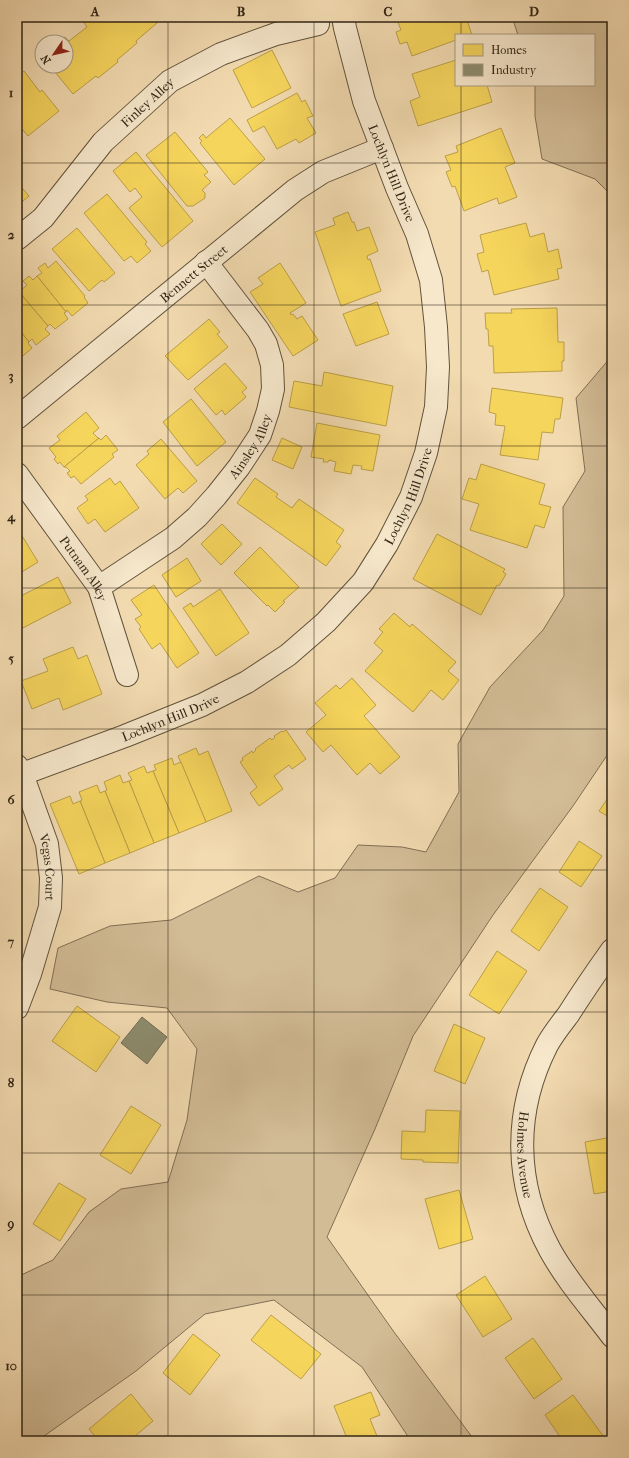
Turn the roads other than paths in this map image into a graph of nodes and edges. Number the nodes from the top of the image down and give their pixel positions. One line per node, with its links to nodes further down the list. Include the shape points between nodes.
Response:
1 (343, 17): 3 (street, Lochlyn Hill Drive, via 364,101)
2 (318, 24): 4 (street, Finley Alley, via 276,34 221,54 170,81 103,142 43,218)
3 (382, 148): 5 (street, Bennett Street, via 323,172 295,190); 10 (street, Lochlyn Hill Drive, via 417,234 431,280 438,367 436,407 426,453 411,497 387,544 363,582 326,622 288,655 247,682 202,705 132,733)
4 (17, 239)
5 (206, 262): 6 (street, Bennett Street); 8 (street, Ainsley Alley, via 266,344 272,365 273,389 268,411 260,435 202,512 173,538)
6 (17, 418)
7 (17, 474): 8 (street, Putnam Alley)
8 (99, 587): 9 (street, Putnam Alley)
9 (127, 675)
10 (19, 772): 12 (street, Vegas Court, via 47,844 51,878 50,907)
11 (612, 950): 13 (street, Holmes Avenue, via 548,1044 533,1077 524,1112 522,1148 525,1184 536,1219 550,1250)
12 (17, 1008)
13 (612, 1336)

